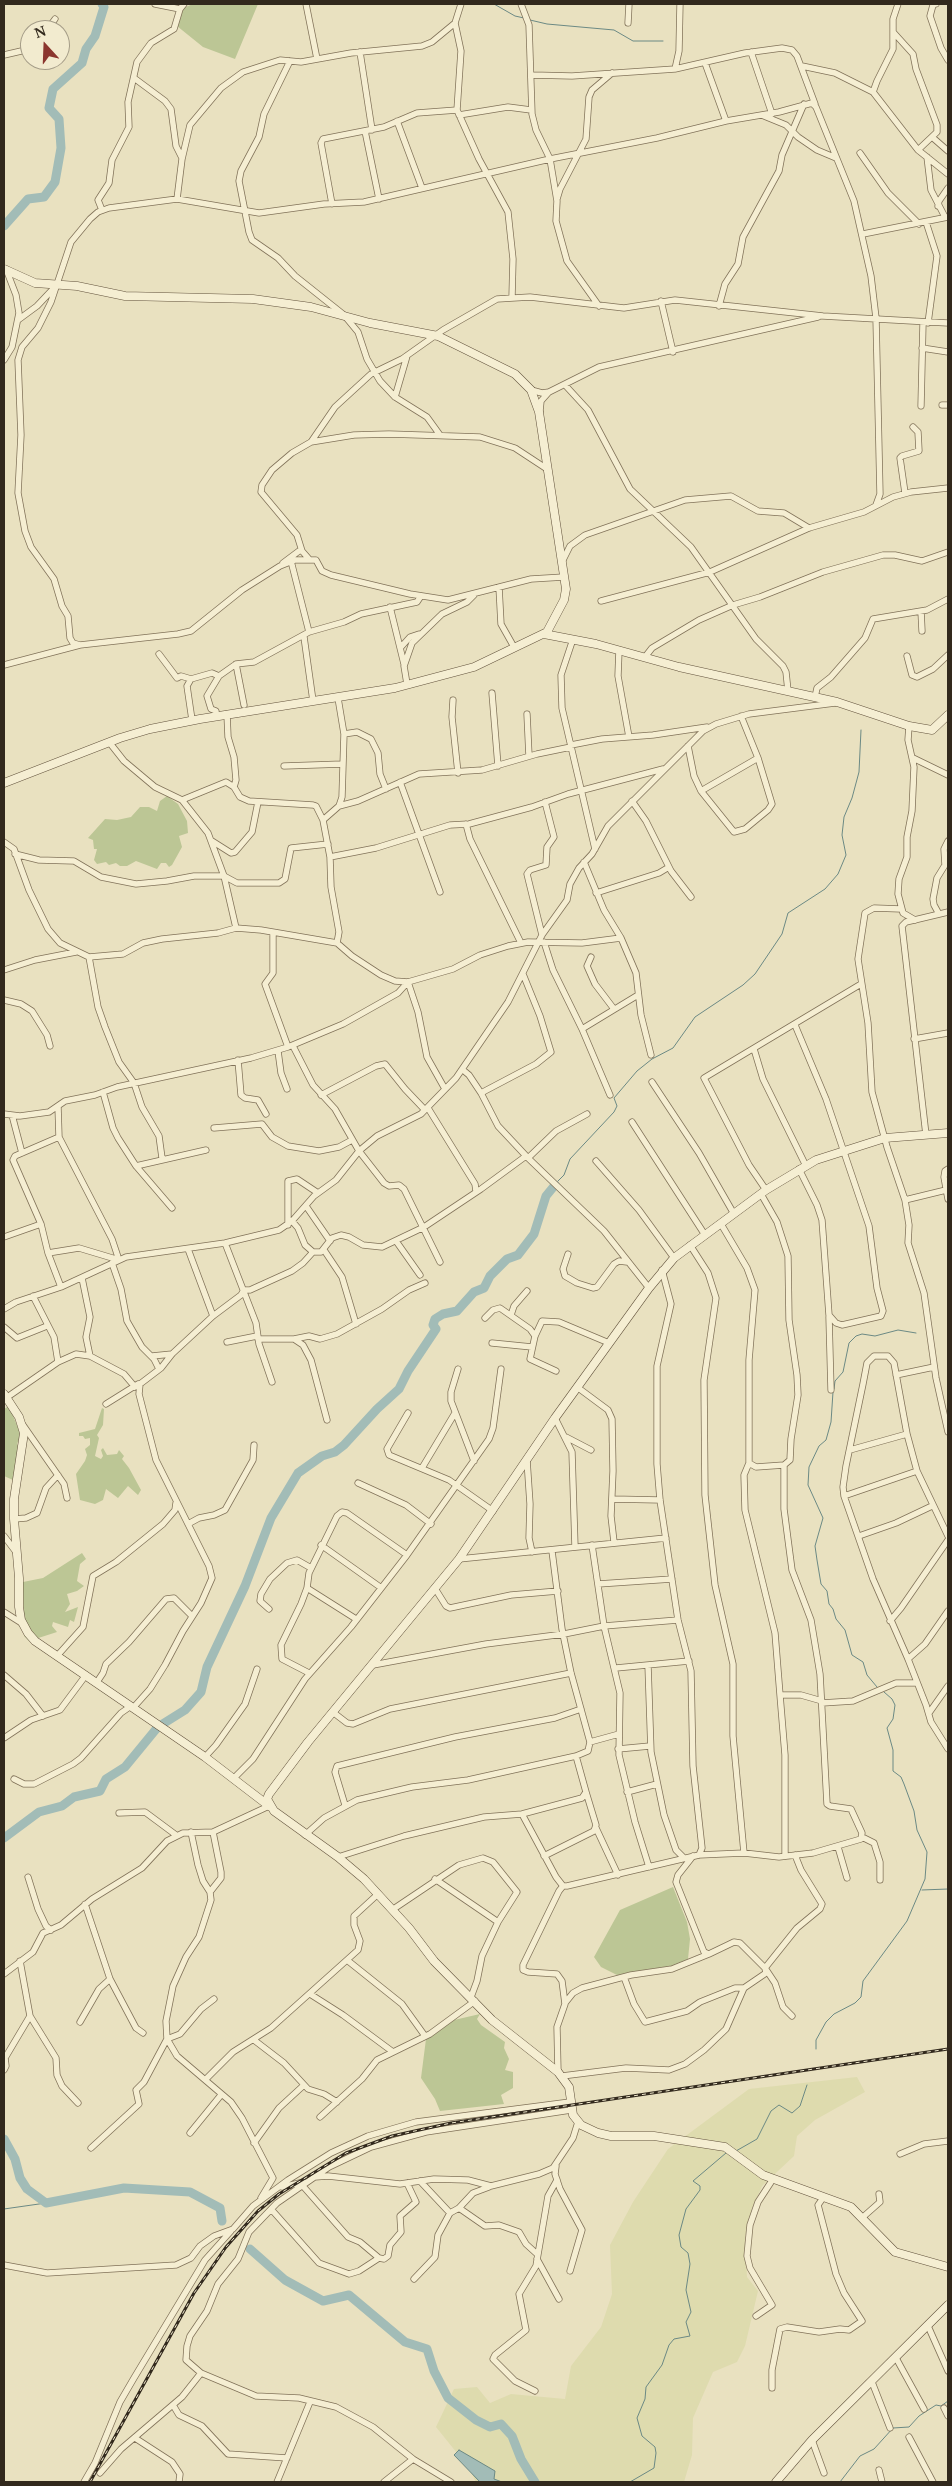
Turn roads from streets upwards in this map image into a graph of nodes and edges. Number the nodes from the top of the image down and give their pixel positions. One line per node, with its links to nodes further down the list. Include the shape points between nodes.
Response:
1 (155, 4): 10 (street)
2 (184, 4): 10 (street)
3 (306, 4): 18 (street)
4 (461, 4): 12 (street)
5 (521, 4): 25 (street, via 529,25)
6 (629, 4): 11 (street)
7 (680, 4): 23 (street, via 679,51)
8 (898, 4): 13 (street, via 894,13)
9 (936, 4): 19 (street, via 930,16)
10 (180, 9): 26 (street, via 173,30 143,51)
11 (628, 23)
12 (455, 24): 15 (street, via 425,45); 31 (street, via 462,58)
13 (894, 33): 27 (street, via 893,49); 38 (street, via 913,54 937,125)
14 (20, 51): 17 (street)
15 (360, 52): 18 (street); 36 (street)
16 (751, 52): 21 (street); 22 (street, via 792,50); 32 (street)
17 (4, 55)
18 (317, 60): 20 (street)
19 (948, 60)
20 (290, 61): 45 (street, via 270,62 243,72 221,88 190,125); 57 (street, via 264,114 256,144 241,171 239,191)
21 (705, 63): 23 (street); 35 (street)
22 (802, 66): 27 (street, via 835,73); 29 (street)
23 (675, 69): 24 (street)
24 (612, 73): 25 (street); 41 (street, via 592,90 589,97 588,133)
25 (532, 75): 30 (street)
26 (134, 78): 45 (street, via 171,109 176,146); 56 (street, via 128,104 130,127 112,160 109,184 98,200)
27 (873, 92): 39 (street)
28 (804, 104): 29 (street); 32 (street); 37 (street)
29 (815, 104): 44 (street)
30 (531, 110): 31 (street, via 508,107); 46 (street, via 536,130)
31 (458, 113): 34 (street, via 418,113); 47 (street)
32 (772, 114): 33 (street)
33 (762, 115): 35 (street); 37 (street)
34 (397, 121): 36 (street); 49 (street)
35 (726, 121): 41 (street)
36 (368, 130): 52 (street); 54 (street, via 322,141)
37 (793, 130): 44 (street, via 817,150); 67 (street, via 779,171 744,237 738,264 725,284)
38 (932, 137): 39 (street); 40 (street)
39 (918, 150): 43 (street)
40 (948, 151)
41 (578, 153): 46 (street); 53 (street)
42 (860, 153): 60 (street, via 888,193)
43 (927, 157): 48 (street); 55 (street, via 931,190)
44 (836, 158): 61 (street, via 852,195)
45 (182, 159): 51 (street)
46 (550, 159): 47 (street); 53 (street)
47 (488, 174): 49 (street); 64 (street, via 508,212 513,259)
48 (948, 174)
49 (422, 188): 52 (street)
50 (948, 188): 55 (street)
51 (177, 199): 56 (street); 57 (street)
52 (379, 199): 54 (street)
53 (557, 201): 66 (street, via 556,221 567,261)
54 (332, 204): 57 (street, via 272,212)
55 (938, 206): 58 (street)
56 (102, 210): 63 (street, via 71,242)
57 (244, 211): 68 (street, via 252,240)
58 (947, 217): 59 (street)
59 (926, 222): 60 (street); 72 (street, via 936,256)
60 (919, 224): 61 (street)
61 (863, 234): 70 (street)
62 (5, 269): 63 (street, via 35,283); 71 (street, via 16,295)
63 (57, 285): 68 (street, via 125,296 253,299); 71 (street); 76 (street, via 38,328)
64 (512, 297): 66 (street); 74 (street, via 482,306)
65 (661, 301): 66 (street, via 628,308); 67 (street, via 693,301); 78 (street)
66 (599, 306)
67 (719, 306): 69 (street)
68 (344, 314): 74 (street, via 370,323); 82 (street, via 358,332)
69 (823, 316): 70 (street); 78 (street)
70 (876, 318): 72 (street); 95 (street, via 880,494)
71 (18, 320): 75 (street)
72 (925, 323): 73 (street); 77 (street)
73 (948, 323)
74 (438, 336): 80 (street); 84 (street, via 515,374)
75 (12, 346): 76 (street); 81 (street)
76 (22, 347): 121 (street, via 18,370 21,435 18,498 28,542 54,579 68,616 70,638)
77 (922, 348): 79 (street); 87 (street)
78 (672, 352): 83 (street, via 599,367)
79 (948, 352)
80 (408, 355): 82 (street); 86 (street)
81 (4, 360)
82 (374, 372): 86 (street); 91 (street, via 345,395)
83 (565, 385): 85 (street); 96 (street, via 588,410 626,484)
84 (531, 390): 85 (street); 88 (street)
85 (549, 392): 88 (street, via 541,402)
86 (394, 397): 90 (street, via 427,417)
87 (921, 406)
88 (540, 412): 92 (street)
89 (913, 427): 94 (street, via 918,432 919,451 900,458)
90 (440, 435): 91 (street, via 354,435); 92 (street, via 480,437 499,442 515,448)
91 (311, 442): 98 (street, via 280,462 261,490 297,535)
92 (547, 469): 102 (street)
93 (948, 488): 94 (street)
94 (906, 493): 95 (street)
95 (876, 505): 97 (street, via 849,517)
96 (654, 511): 97 (street, via 684,500 728,496 758,511 784,513); 102 (street, via 585,535 570,546); 104 (street, via 685,540)
97 (809, 528): 104 (street)
98 (302, 551): 100 (street); 103 (street)
99 (948, 552): 111 (street, via 922,561 883,555 823,572)
100 (309, 559): 101 (street); 108 (street, via 318,561 321,569 331,575)
101 (291, 561): 103 (street); 115 (street)
102 (562, 563): 105 (street)
103 (280, 566): 121 (street, via 242,590 192,631)
104 (710, 572): 110 (street); 111 (street)
105 (564, 577): 106 (street, via 539,578); 117 (street, via 565,595 554,622)
106 (499, 587): 107 (street); 123 (street, via 500,619)
107 (474, 595): 108 (street, via 448,600); 116 (street, via 442,614)
108 (421, 596): 112 (street, via 417,602)
109 (948, 599): 113 (street)
110 (601, 601)
111 (733, 605): 128 (street, via 692,624 652,648); 135 (street, via 762,647 784,666)
112 (390, 607): 115 (street); 118 (street)
113 (921, 611): 114 (street); 137 (street, via 873,619 865,638 817,688)
114 (922, 631)
115 (306, 634): 130 (street, via 254,662); 140 (street)
116 (421, 634): 119 (street); 131 (street, via 410,649)
117 (544, 634): 120 (street); 123 (street)
118 (398, 635): 119 (street); 122 (street)
119 (410, 637): 122 (street)
120 (573, 639): 124 (street); 154 (street, via 561,675 563,714)
121 (80, 645): 129 (street)
122 (401, 647): 131 (street)
123 (514, 647): 134 (street, via 474,667)
124 (619, 650): 128 (street); 152 (street, via 618,676)
125 (158, 654): 133 (street, via 177,678)
126 (907, 656): 127 (street, via 912,675 917,677)
127 (948, 656)
128 (645, 657): 135 (street)
129 (4, 664)
130 (236, 664): 132 (street); 142 (street)
131 (404, 666): 134 (street)
132 (219, 676): 133 (street, via 212,673); 146 (street, via 207,696)
133 (191, 679): 148 (street, via 187,686)
134 (407, 684): 138 (street)
135 (788, 691): 137 (street)
136 (492, 693): 161 (street)
137 (815, 697): 141 (street)
138 (338, 698): 140 (street); 151 (street)
139 (453, 700): 163 (street)
140 (313, 701): 143 (street)
141 (837, 702): 147 (street); 149 (street)
142 (244, 705)
143 (227, 714): 146 (street); 167 (street, via 228,737 234,757)
144 (527, 714): 156 (street)
145 (948, 715): 149 (street, via 932,730)
146 (216, 716): 148 (street)
147 (741, 716): 150 (street); 157 (street)
148 (192, 720): 153 (street)
149 (909, 726): 158 (street, via 909,749)
150 (709, 727): 152 (street); 155 (street)
151 (344, 734): 159 (street); 168 (street, via 357,732 371,739 378,753 380,774)
152 (629, 737): 154 (street)
153 (109, 742): 166 (street); 171 (street, via 155,787)
154 (571, 746): 156 (street); 169 (street)
155 (688, 746): 162 (street); 170 (street)
156 (529, 756): 161 (street)
157 (758, 758): 170 (street); 170 (street, via 772,804 745,829 734,832)
158 (913, 758): 164 (street); 192 (street, via 908,853 898,889)
159 (343, 764): 160 (street); 175 (street)
160 (284, 766)
161 (498, 766): 163 (street)
162 (665, 769): 169 (street); 172 (street)
163 (458, 773): 165 (street, via 419,774)
164 (948, 775)
165 (400, 782): 168 (street); 178 (street)
166 (4, 784)
167 (234, 787): 171 (street, via 224,782); 173 (street, via 243,800)
168 (386, 788): 175 (street)
169 (582, 791): 174 (street); 183 (street)
170 (701, 791)
171 (182, 800): 179 (street)
172 (632, 801): 183 (street, via 608,826); 187 (street)
173 (258, 802): 176 (street, via 313,805); 179 (street, via 252,832 235,852 231,853)
174 (545, 802): 177 (street); 198 (street, via 554,837 547,847 546,865 527,874)
175 (339, 806): 176 (street)
176 (323, 820): 182 (street)
177 (466, 824): 178 (street, via 450,825); 202 (street, via 470,839)
178 (420, 835): 185 (street, via 370,850); 189 (street)
179 (212, 841): 188 (street)
180 (4, 842): 184 (street, via 14,849)
181 (948, 842): 194 (street, via 944,849 945,865 937,878 933,899)
182 (328, 844): 185 (street); 188 (street, via 291,848 286,879 282,883 237,883)
183 (594, 849): 186 (street)
184 (15, 854): 188 (street, via 39,860 74,861 101,877 126,883); 203 (street, via 48,929 60,943)
185 (330, 857): 200 (street, via 331,887 339,932)
186 (584, 862): 190 (street); 198 (street, via 574,875 562,908)
187 (669, 867): 190 (street, via 659,874); 191 (street)
188 (224, 876): 196 (street)
189 (440, 892)
190 (596, 892): 199 (street)
191 (691, 897)
192 (901, 909): 195 (street, via 905,916); 209 (street, via 874,908 865,913 858,959)
193 (948, 912): 194 (street)
194 (939, 914): 195 (street)
195 (915, 920): 216 (street, via 904,923 902,930)
196 (236, 928): 197 (street); 204 (street, via 143,943 123,954)
197 (273, 932): 200 (street); 218 (street, via 273,973 265,984)
198 (542, 935): 201 (street)
199 (621, 938): 201 (street, via 582,943); 210 (street, via 638,978)
200 (337, 942): 208 (street, via 381,975)
201 (541, 942): 202 (street); 207 (street); 214 (street)
202 (521, 943): 208 (street)
203 (76, 952): 204 (street); 206 (street)
204 (89, 957): 225 (street, via 105,1027 119,1062)
205 (591, 957): 212 (street, via 587,966 595,984)
206 (4, 970)
207 (523, 974): 223 (street); 229 (street, via 551,1052 536,1064)
208 (408, 982): 218 (street, via 398,993 372,1008 325,1033); 227 (street, via 427,1058)
209 (862, 984): 213 (street); 243 (street, via 872,1092)
210 (638, 995): 212 (street); 221 (street)
211 (4, 1000): 217 (street, via 32,1011 47,1034)
212 (614, 1009): 214 (street)
213 (795, 1025): 219 (street); 247 (street)
214 (582, 1029): 231 (street)
215 (948, 1033): 216 (street)
216 (914, 1039): 241 (street)
217 (50, 1046)
218 (290, 1046): 220 (street); 230 (street)
219 (754, 1049): 253 (street); 258 (street, via 706,1075 704,1081)
220 (278, 1050): 222 (street); 226 (street)
221 (650, 1055)
222 (238, 1060): 225 (street); 235 (street, via 241,1095 258,1100)
223 (463, 1070): 227 (street); 229 (street)
224 (652, 1082): 263 (street)
225 (134, 1083): 228 (street); 250 (street, via 139,1101 159,1136)
226 (287, 1089)
227 (445, 1089): 233 (street)
228 (103, 1092): 232 (street); 252 (street, via 112,1128)
229 (481, 1093): 249 (street, via 498,1126)
230 (321, 1095): 233 (street, via 385,1064 405,1090); 244 (street, via 335,1109)
231 (610, 1095)
232 (58, 1106): 237 (street, via 43,1114); 242 (street)
233 (426, 1109): 246 (street, via 372,1139); 256 (street, via 475,1184)
234 (4, 1114): 237 (street)
235 (266, 1114)
236 (587, 1114): 249 (street, via 556,1131)
237 (12, 1115): 248 (street)
238 (632, 1122): 268 (street)
239 (214, 1128): 244 (street, via 262,1124 272,1137 288,1146 319,1151 340,1147)
240 (948, 1133): 241 (street)
241 (926, 1135): 243 (street)
242 (59, 1138): 248 (street); 280 (street, via 112,1238)
243 (885, 1138): 247 (street); 260 (street)
244 (352, 1140): 246 (street)
245 (206, 1150): 250 (street)
246 (359, 1151): 257 (street, via 336,1180); 267 (street, via 384,1184 402,1187)
247 (844, 1152): 253 (street); 294 (street, via 869,1226 883,1314 842,1325)
248 (22, 1153): 265 (street, via 13,1158 13,1163)
249 (527, 1157): 256 (street); 282 (street, via 604,1231)
250 (162, 1158): 252 (street)
251 (596, 1161): 279 (street, via 639,1210)
252 (136, 1166): 262 (street)
253 (802, 1167): 258 (street); 294 (street, via 820,1212)
254 (948, 1169): 255 (street, via 944,1174)
255 (946, 1190): 259 (street); 260 (street)
256 (476, 1191): 267 (street)
257 (318, 1192): 261 (street); 264 (street, via 299,1179 288,1181)
258 (763, 1192): 263 (street); 341 (street, via 780,1227 788,1256 789,1320 798,1395 790,1460)
259 (948, 1199)
260 (905, 1200): 314 (street, via 908,1243 925,1300)
261 (306, 1206): 264 (street); 270 (street)
262 (172, 1208)
263 (734, 1214): 266 (street)
264 (290, 1223): 272 (street, via 260,1236); 276 (street, via 298,1228 305,1245)
265 (41, 1224): 269 (street); 277 (street)
266 (722, 1224): 268 (street); 340 (street, via 748,1268 755,1290 749,1360)
267 (424, 1226): 271 (street); 281 (street)
268 (705, 1235): 273 (street)
269 (4, 1237)
270 (330, 1241): 271 (street, via 341,1236 349,1237 363,1245 376,1247); 275 (street)
271 (396, 1241): 285 (street)
272 (225, 1243): 274 (street); 290 (street)
273 (690, 1246): 279 (street); 433 (street, via 708,1273 716,1298 704,1380 705,1496 714,1585 734,1664 733,1736)
274 (188, 1249): 280 (street, via 134,1255); 295 (street)
275 (324, 1250): 276 (street); 298 (street, via 342,1277)
276 (313, 1252): 290 (street, via 298,1267)
277 (48, 1253): 280 (street, via 79,1248); 288 (street)
278 (568, 1254): 282 (street, via 563,1269 565,1276 593,1288 598,1287 614,1264)
279 (674, 1258): 284 (street)
280 (119, 1260): 283 (street)
281 (440, 1262)
282 (627, 1262): 289 (street)
283 (112, 1263): 286 (street); 312 (street, via 128,1321 142,1347)
284 (662, 1270): 289 (street); 350 (street, via 671,1304 660,1346 656,1379)
285 (420, 1275)
286 (82, 1278): 288 (street); 311 (street, via 90,1318 86,1337)
287 (425, 1283): 298 (street)
288 (61, 1287): 292 (street)
289 (649, 1288): 308 (street)
290 (244, 1290): 295 (street); 304 (street)
291 (527, 1291): 296 (street, via 514,1306)
292 (34, 1296): 293 (street); 299 (street)
293 (4, 1309)
294 (829, 1315): 324 (street)
295 (214, 1316): 310 (street)
296 (511, 1316): 297 (street, via 496,1308); 302 (street)
297 (485, 1318)
298 (356, 1324): 305 (street, via 331,1336)
299 (48, 1326): 301 (street, via 17,1338); 313 (street, via 54,1337)
300 (538, 1326): 302 (street); 303 (street); 308 (street, via 542,1321 552,1320)
301 (4, 1327)
302 (530, 1329): 303 (street)
303 (535, 1336): 309 (street)
304 (258, 1337): 305 (street); 306 (street); 321 (street)
305 (294, 1339): 330 (street, via 303,1345 311,1360)
306 (227, 1342)
307 (492, 1343): 309 (street)
308 (609, 1343): 323 (street)
309 (532, 1347): 318 (street, via 530,1360)
310 (172, 1354): 312 (street); 315 (street)
311 (90, 1356): 313 (street, via 76,1354); 322 (street, via 124,1374)
312 (152, 1356): 315 (street)
313 (58, 1362): 325 (street)
314 (934, 1367): 319 (street); 332 (street)
315 (159, 1369): 320 (street)
316 (458, 1369): 328 (street, via 451,1397)
317 (501, 1369): 339 (street, via 491,1434)
318 (556, 1371)
319 (896, 1375): 333 (street); 337 (street, via 892,1358 882,1355 870,1358)
320 (142, 1381): 322 (street); 351 (street, via 139,1394 151,1444)
321 (272, 1382)
322 (135, 1386): 326 (street)
323 (578, 1387): 329 (street); 349 (street, via 608,1410 612,1419)
324 (830, 1390)
325 (5, 1396): 331 (street)
326 (106, 1404)
327 (408, 1413): 342 (street, via 387,1452)
328 (456, 1413): 339 (street); 342 (street)
329 (555, 1418): 334 (street); 338 (street)
330 (326, 1420)
331 (23, 1425): 344 (street); 354 (street)
332 (948, 1432)
333 (907, 1434): 337 (street); 343 (street)
334 (566, 1436): 336 (street); 365 (street, via 572,1452)
335 (254, 1445): 355 (street, via 253,1460 225,1510)
336 (591, 1450)
337 (850, 1450): 347 (street)
338 (527, 1460): 353 (street); 367 (street)
339 (474, 1462): 346 (street)
340 (749, 1463): 341 (street, via 760,1467); 402 (street, via 744,1476 745,1510 775,1633)
341 (784, 1465): 403 (street, via 784,1509 792,1570 811,1620)
342 (422, 1468): 346 (street)
343 (917, 1472): 347 (street); 352 (street)
344 (58, 1475): 348 (street); 354 (street, via 46,1488 37,1513)
345 (358, 1483): 356 (street, via 406,1505)
346 (456, 1485): 353 (street); 356 (street)
347 (844, 1496): 358 (street)
348 (67, 1498)
349 (612, 1499): 350 (street); 362 (street, via 610,1516)
350 (660, 1500): 360 (street)
351 (176, 1502): 355 (street); 388 (street, via 175,1510 163,1524 116,1562 94,1574 83,1627)
352 (932, 1506): 358 (street); 359 (street)
353 (493, 1511): 370 (street)
354 (14, 1519): 368 (street)
355 (188, 1524): 381 (street, via 212,1574 206,1593)
356 (431, 1524): 369 (street)
357 (4, 1536): 368 (street)
358 (859, 1536): 384 (street)
359 (948, 1536)
360 (666, 1538): 362 (street); 372 (street)
361 (948, 1540): 384 (street)
362 (614, 1542): 364 (street)
363 (321, 1545): 369 (street, via 342,1512 372,1528); 371 (street); 374 (street)
364 (592, 1545): 365 (street); 373 (street)
365 (575, 1547): 366 (street)
366 (552, 1551): 367 (street); 377 (street)
367 (532, 1552): 370 (street)
368 (17, 1553): 385 (street, via 19,1607)
369 (408, 1555): 374 (street)
370 (459, 1559): 376 (street)
371 (311, 1568): 375 (street); 378 (street, via 297,1560 287,1563 270,1579 260,1601)
372 (672, 1579): 373 (street); 383 (street)
373 (598, 1584): 386 (street)
374 (380, 1587): 382 (street)
375 (308, 1588): 382 (street); 395 (street, via 282,1642 280,1656)
376 (436, 1590): 377 (street, via 450,1608 511,1595); 391 (street)
377 (558, 1591): 387 (street)
378 (269, 1609)
379 (948, 1611): 389 (street, via 925,1644)
380 (4, 1612): 385 (street)
381 (192, 1616): 399 (street, via 174,1598 166,1599 106,1664); 404 (street, via 153,1685)
382 (356, 1619): 395 (street)
383 (678, 1620): 386 (street); 390 (street)
384 (890, 1621): 389 (street)
385 (23, 1624): 388 (street, via 35,1641)
386 (604, 1626): 387 (street); 393 (street)
387 (564, 1634): 391 (street, via 486,1644); 396 (street)
388 (57, 1656): 398 (street)
389 (908, 1659): 400 (street)
390 (690, 1661): 392 (street); 434 (street, via 694,1775 702,1848)
391 (373, 1665): 406 (street)
392 (648, 1665): 393 (street); 412 (street)
393 (616, 1668): 409 (street, via 620,1693)
394 (256, 1669): 416 (street, via 241,1710)
395 (309, 1673): 417 (street, via 253,1759)
396 (571, 1673): 405 (street); 406 (street, via 390,1709 353,1724 346,1723)
397 (4, 1675): 408 (street, via 26,1694)
398 (86, 1675): 399 (street); 408 (street, via 63,1708)
399 (97, 1682): 404 (street)
400 (917, 1683): 403 (street, via 896,1682 853,1701); 407 (street)
401 (948, 1686): 407 (street)
402 (780, 1694): 403 (street, via 801,1695); 437 (street, via 785,1755)
403 (822, 1702): 431 (street, via 827,1804 851,1809)
404 (132, 1707): 416 (street); 418 (street, via 108,1726 77,1762 34,1784)
405 (581, 1709): 411 (street); 422 (street, via 337,1766 335,1772)
406 (334, 1713): 423 (street, via 269,1794)
407 (929, 1713): 414 (street)
408 (43, 1716): 410 (street)
409 (619, 1734): 411 (street); 413 (street)
410 (4, 1738)
411 (590, 1742): 415 (street, via 588,1751)
412 (650, 1746): 413 (street); 419 (street)
413 (618, 1749): 421 (street)
414 (948, 1749)
415 (576, 1756): 420 (street); 422 (street, via 468,1780 364,1797)
416 (205, 1757): 417 (street)
417 (234, 1778): 423 (street)
418 (14, 1779)
419 (657, 1784): 421 (street); 439 (street, via 674,1846)
420 (586, 1792): 425 (street, via 582,1798); 426 (street)
421 (627, 1792): 440 (street)
422 (345, 1805): 430 (street)
423 (269, 1806): 428 (street); 430 (street)
424 (119, 1812): 429 (street, via 145,1812)
425 (522, 1814): 436 (street); 438 (street, via 484,1817 404,1836)
426 (596, 1828): 436 (street, via 590,1835); 441 (street)
427 (191, 1832): 428 (street); 429 (street); 447 (street, via 203,1881)
428 (213, 1832): 447 (street, via 222,1872)
429 (176, 1835): 449 (street, via 142,1868)
430 (304, 1835): 438 (street)
431 (862, 1836): 432 (street, via 858,1841); 445 (street, via 874,1843 880,1862)
432 (838, 1847): 435 (street); 443 (street)
433 (744, 1853): 434 (street); 437 (street)
434 (696, 1855): 439 (street); 453 (street, via 678,1875 676,1885 703,1949)
435 (795, 1855): 437 (street); 456 (street, via 801,1870 822,1900 822,1906 798,1928)
436 (544, 1856): 446 (street)
437 (785, 1856)
438 (338, 1857): 448 (street)
439 (684, 1858): 440 (street)
440 (649, 1867): 441 (street)
441 (618, 1875): 446 (street)
442 (28, 1877): 452 (street, via 38,1909 46,1926)
443 (848, 1878)
444 (435, 1880): 450 (street); 451 (street); 451 (street, via 464,1863 490,1859 517,1892)
445 (880, 1880)
446 (564, 1886): 464 (street, via 523,1970 557,1974 564,1988)
447 (210, 1892): 470 (street, via 211,1900 199,1936 173,1986 166,2021)
448 (378, 1894): 450 (street); 454 (street, via 354,1916 360,1944)
449 (85, 1904): 452 (street); 459 (street)
450 (392, 1910): 463 (street, via 434,1961)
451 (498, 1922): 463 (street, via 482,1956)
452 (52, 1930): 455 (street, via 41,1935 33,1952)
453 (709, 1954): 456 (street, via 731,1943 740,1943); 458 (street, via 672,1969)
454 (347, 1960): 461 (street); 469 (street, via 402,2004)
455 (20, 1961): 457 (street); 465 (street)
456 (765, 1968): 460 (street, via 765,1976); 466 (street, via 775,1983 783,2006)
457 (4, 1974)
458 (624, 1977): 460 (street, via 645,2022 686,2011 735,1988); 464 (street, via 582,1988 573,1993)
459 (110, 1979): 467 (street, via 99,1988); 468 (street, via 136,2028)
460 (744, 1988): 474 (street, via 726,2029 694,2058 677,2067)
461 (310, 1994): 471 (street); 472 (street)
462 (214, 1998): 470 (street, via 180,2034)
463 (473, 1999): 469 (street); 474 (street, via 506,2033)
464 (565, 2004): 474 (street, via 557,2027)
465 (30, 2016): 473 (street, via 6,2058); 479 (street, via 56,2058 57,2075 62,2086)
466 (792, 2016)
467 (80, 2022)
468 (143, 2033)
469 (425, 2036): 472 (street)
470 (167, 2039): 475 (street, via 177,2056); 486 (street, via 144,2082 136,2090 139,2104)
471 (254, 2040): 475 (street, via 233,2052); 476 (street, via 284,2063)
472 (393, 2052): 478 (street, via 377,2060 362,2079)
473 (4, 2070)
474 (560, 2074): 480 (street, via 569,2087)
475 (206, 2079): 477 (street)
476 (304, 2085): 478 (street); 485 (street, via 280,2108)
477 (221, 2095): 483 (street); 485 (street, via 236,2108)
478 (336, 2102): 481 (street)
479 (78, 2103)
480 (571, 2106): 482 (street); 491 (street, via 409,2136 358,2152); 495 (street, via 416,2122 377,2133 331,2153)
481 (320, 2117)
482 (578, 2122): 488 (street, via 573,2138); 489 (street, via 603,2135 628,2138 654,2136 715,2144 731,2151 754,2170)
483 (190, 2133)
484 (948, 2141): 487 (street, via 924,2144)
485 (254, 2142): 498 (street, via 273,2178)
486 (92, 2148)
487 (900, 2154)
488 (557, 2164): 490 (street); 494 (street, via 544,2172)
489 (773, 2178): 497 (street); 512 (street, via 754,2212 748,2241 750,2268 772,2305)
490 (557, 2180): 504 (street, via 548,2196); 508 (street, via 582,2230)
491 (307, 2181): 493 (street, via 328,2176); 495 (street); 500 (street); 505 (street, via 348,2237)
492 (420, 2181): 493 (street); 494 (street, via 468,2180); 501 (street)
493 (407, 2183): 505 (street, via 416,2202 400,2216 401,2232 390,2245 386,2258)
494 (491, 2186): 499 (street, via 473,2194)
495 (278, 2188): 498 (street)
496 (879, 2194): 502 (street, via 880,2202)
497 (823, 2198): 502 (street, via 851,2207); 518 (street, via 818,2205 836,2274 862,2321 849,2330 780,2329)
498 (253, 2206): 503 (street)
499 (459, 2208): 501 (street); 504 (street, via 484,2226 498,2225 519,2232)
500 (271, 2209): 505 (street, via 319,2263 349,2274); 516 (street, via 244,2239 238,2259 218,2284 207,2310 190,2336 186,2360)
501 (450, 2213): 509 (street, via 438,2235 435,2257)
502 (862, 2217): 507 (street, via 895,2252)
503 (233, 2229): 506 (street, via 214,2236 191,2258 176,2265 47,2273); 534 (street, via 205,2260 134,2378)
504 (537, 2256): 510 (street); 519 (street, via 534,2269 519,2294 526,2330 493,2359 510,2376)
505 (379, 2258)
506 (4, 2266)
507 (948, 2267)
508 (570, 2271)
509 (414, 2279)
510 (559, 2299)
511 (948, 2305): 513 (street)
512 (756, 2316)
513 (928, 2326): 514 (street); 515 (street)
514 (896, 2358): 517 (street); 523 (street)
515 (948, 2371)
516 (201, 2373): 520 (street, via 256,2396 299,2398); 521 (street)
517 (872, 2382): 525 (street); 528 (street)
518 (772, 2388)
519 (535, 2391)
520 (310, 2402): 529 (street); 530 (street, via 336,2406 365,2422)
521 (173, 2405): 527 (street); 529 (street, via 179,2415 202,2426 228,2454)
522 (944, 2408): 524 (street)
523 (924, 2409)
524 (948, 2416)
525 (890, 2428)
526 (910, 2437): 541 (street)
527 (135, 2438): 532 (street); 535 (street, via 172,2462 180,2474)
528 (812, 2440): 533 (street); 539 (street)
529 (287, 2458): 536 (street)
530 (413, 2459): 537 (street); 538 (street)
531 (879, 2470): 540 (street)
532 (100, 2472)
533 (824, 2473)
534 (84, 2482)
535 (179, 2482)
536 (277, 2482)
537 (384, 2482)
538 (451, 2482)
539 (776, 2482)
540 (882, 2482)
541 (933, 2482)

